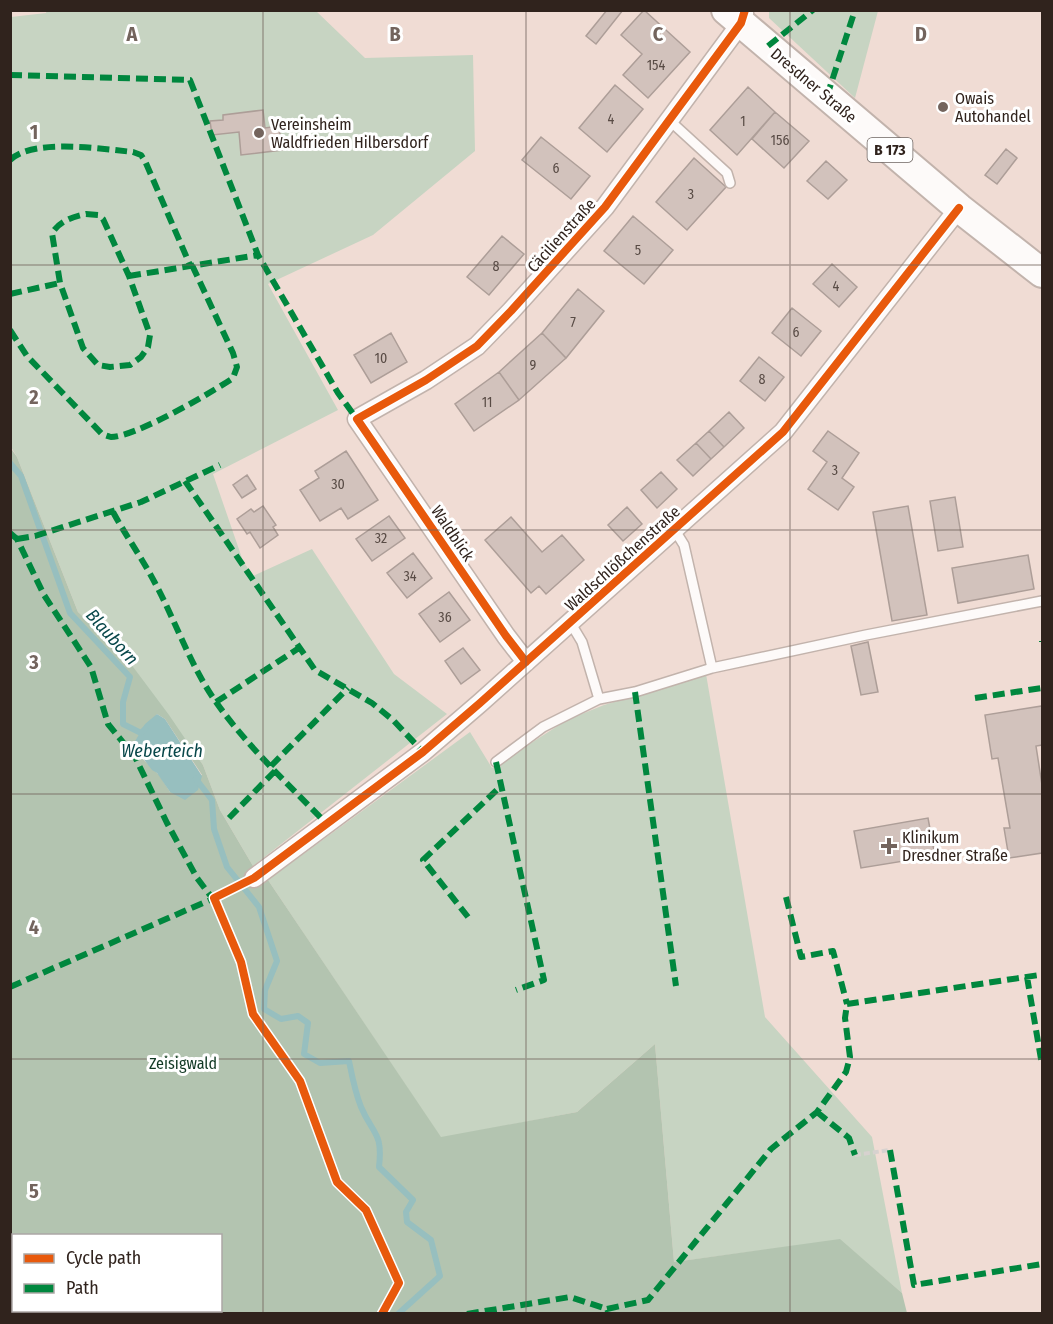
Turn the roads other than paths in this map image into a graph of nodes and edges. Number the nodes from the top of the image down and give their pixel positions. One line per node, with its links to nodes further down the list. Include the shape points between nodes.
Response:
1 (737, 15): 2 (street, Cäcilienstraße); 4 (main road, Dresdner Straße / B 173)
2 (669, 120): 3 (lane, via 727,173); 6 (street, Cäcilienstraße, via 605,207 477,346)
3 (730, 183)
4 (959, 208): 5 (main road, Dresdner Straße / B 173); 7 (street, Waldschlößchenstraße, via 783,432)
5 (1042, 273)
6 (357, 419): 10 (street, Waldblick)
7 (674, 529): 9 (street, Waldschlößchenstraße); 11 (lane, via 684,545)
8 (1042, 601): 11 (lane)
9 (570, 622): 10 (street, Waldschlößchenstraße); 12 (lane, via 582,642)
10 (526, 662): 14 (street, Waldschlößchenstraße, via 423,752)
11 (712, 668): 12 (lane)
12 (599, 699): 13 (lane, via 543,727)
13 (496, 762)
14 (254, 878)

